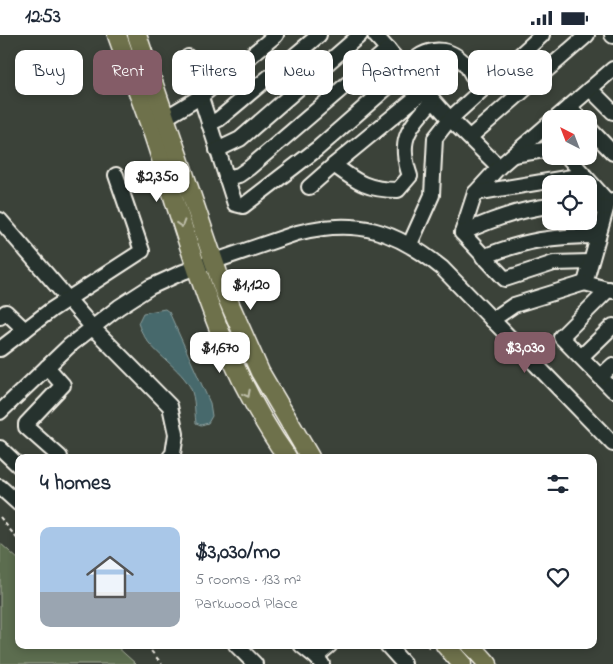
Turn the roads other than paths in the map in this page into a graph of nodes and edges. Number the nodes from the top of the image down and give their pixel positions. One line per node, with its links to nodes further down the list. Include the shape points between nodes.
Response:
1 (117, 35): 52 (main road, one-way to 52)
2 (137, 35): 23 (main road)
3 (276, 35): 18 (street)
4 (319, 35): 25 (street)
5 (360, 35): 29 (street, via 240,139)
6 (375, 35): 9 (street)
7 (542, 35): 10 (street)
8 (577, 38): 27 (street)
9 (388, 49): 38 (street, via 249,168)
10 (525, 50)
11 (458, 58): 12 (street)
12 (468, 69)
13 (613, 70): 14 (street)
14 (590, 89): 19 (street); 22 (street)
15 (378, 95): 38 (street, via 317,149 242,206 235,204)
16 (428, 95): 24 (street); 33 (street); 33 (street, via 406,138 403,157 410,176 398,190 359,184)
17 (476, 95): 24 (street)
18 (200, 97): 23 (street); 25 (street)
19 (569, 107): 20 (street); 21 (street)
20 (566, 110)
21 (572, 110)
22 (613, 112)
23 (165, 118): 50 (main road)
24 (450, 119): 27 (street); 48 (street, via 435,138 432,195)
25 (209, 124): 29 (street)
26 (542, 135): 32 (street)
27 (470, 137): 35 (street)
28 (598, 137): 31 (street)
29 (217, 150): 38 (street)
30 (542, 150): 32 (street)
31 (613, 153)
32 (513, 155): 35 (street)
33 (334, 165): 40 (street)
34 (575, 165): 37 (street)
35 (499, 167): 42 (street)
36 (116, 175): 55 (street, via 142,251)
37 (584, 175)
38 (226, 178)
39 (542, 182): 42 (street)
40 (309, 187)
41 (597, 190): 43 (street)
42 (475, 193): 46 (street)
43 (609, 203): 47 (street)
44 (542, 207): 46 (street)
45 (0, 219): 55 (street)
46 (462, 233): 49 (street)
47 (598, 236): 49 (street, via 536,239); 51 (street)
48 (410, 244): 50 (street, via 374,230 334,227 298,233); 57 (street, via 442,268)
49 (483, 257): 51 (street, via 505,279 554,263)
50 (213, 262): 52 (street); 73 (main road, via 260,372)
51 (590, 262): 53 (street)
52 (196, 268): 59 (street, via 150,287); 72 (main road, one-way to 72, via 241,383)
53 (584, 283): 54 (street); 57 (street, via 514,305)
54 (611, 290): 62 (street, via 561,337)
55 (69, 299): 59 (street); 60 (street)
56 (0, 317): 60 (street, via 6,312)
57 (492, 320): 68 (street)
58 (613, 325): 62 (street)
59 (93, 328): 64 (street); 71 (street, via 170,406 176,434)
60 (25, 330): 61 (street)
61 (0, 349)
62 (581, 357): 65 (street)
63 (613, 365): 65 (street)
64 (47, 367): 67 (street); 70 (street, via 63,385 32,416 26,427)
65 (600, 377): 66 (street)
66 (613, 390)
67 (0, 412)
68 (613, 444)
69 (0, 449): 74 (street)
70 (57, 454)
71 (173, 454)
72 (285, 454)
73 (308, 454)
74 (15, 462)
75 (0, 487): 76 (street)
76 (15, 500)
77 (240, 649): 84 (street)
78 (306, 649): 83 (street)
79 (327, 649): 83 (street)
80 (391, 649): 85 (street)
81 (449, 649): 86 (main road)
82 (475, 649): 87 (main road)
83 (319, 661)
84 (255, 664)
85 (404, 664)
86 (462, 664)
87 (488, 664)

